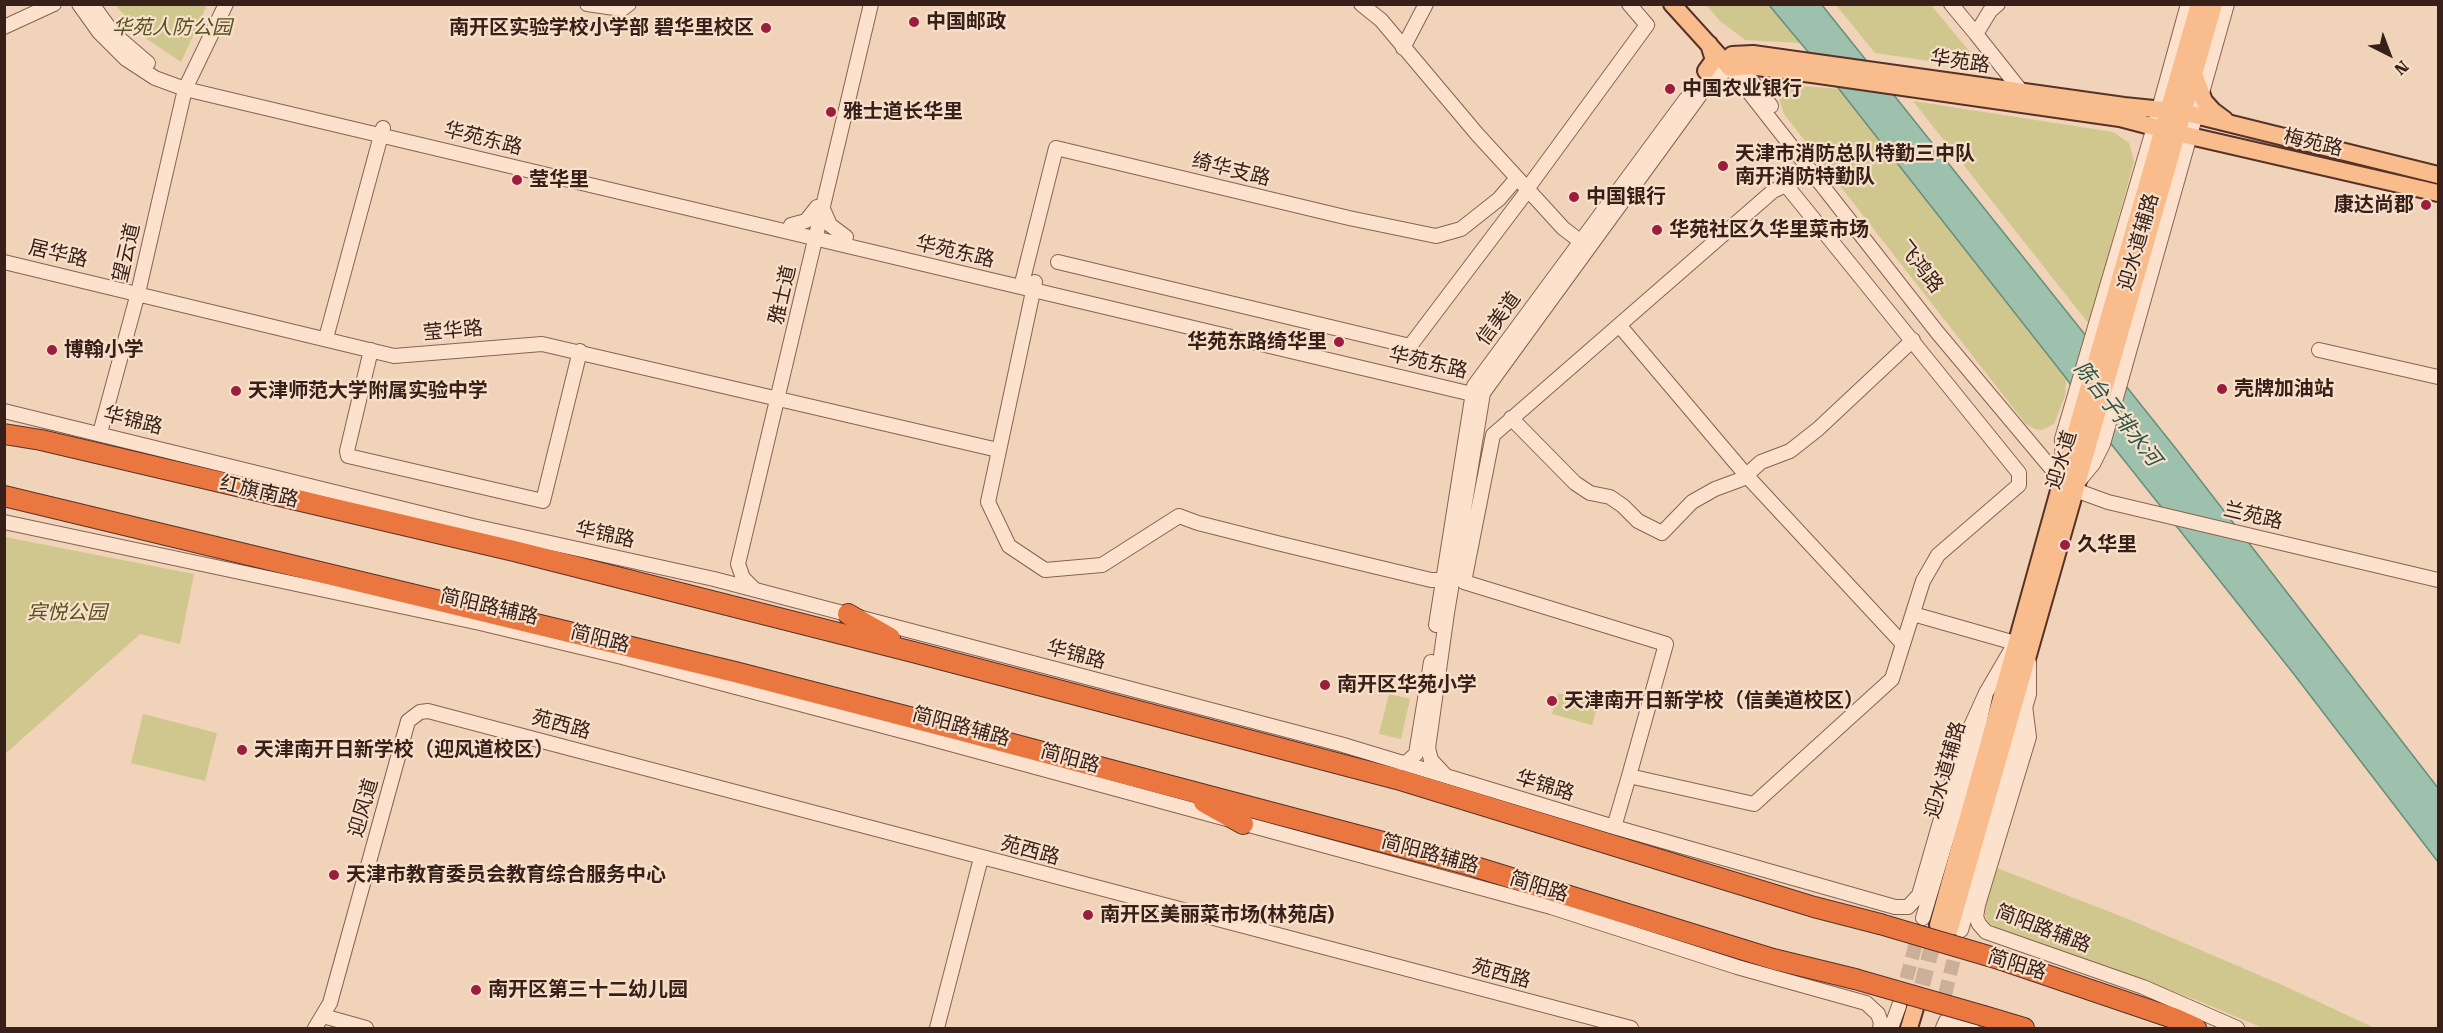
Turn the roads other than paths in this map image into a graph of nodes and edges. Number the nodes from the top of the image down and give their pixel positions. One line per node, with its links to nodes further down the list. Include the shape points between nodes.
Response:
1 (54, 4): 20 (street)
2 (80, 4): 27 (street, 华苑东路, via 99,32 126,59 155,78)
3 (92, 4): 27 (street, 华苑东路, via 113,33 142,60)
4 (226, 4): 27 (street, 望云道)
5 (587, 4): 6 (street, via 621,9)
6 (629, 4)
7 (866, 4): 37 (street, 雅士道)
8 (871, 4): 37 (street, 雅士道)
9 (1361, 4): 23 (street, via 1381,20)
10 (1426, 4): 23 (street)
11 (1629, 4): 35 (street, via 1647,25)
12 (1672, 4): 22 (main road)
13 (1687, 4): 24 (main road)
14 (1951, 4): 21 (street)
15 (1998, 4): 21 (street)
16 (2188, 4): 30 (street, 迎水道辅路)
17 (2199, 4): 26 (main road, 迎水道)
18 (2214, 4): 26 (main road, 迎水道)
19 (2227, 4): 28 (street, 迎水道辅路)
20 (4, 27)
21 (1976, 34): 29 (street)
22 (1710, 44): 24 (main road); 25 (main road, via 1714,60)
23 (1403, 48): 35 (street)
24 (1732, 62): 25 (street, 信美道); 29 (main road, 华苑路, via 1807,68); 41 (street, 信美道, via 1711,80); 64 (street, 飞鸿路)
25 (1706, 71): 41 (street, 信美道)
26 (2188, 71): 28 (main road); 30 (main road, 迎水道)
27 (186, 85): 32 (street, 华苑东路); 45 (street, 望云道)
28 (2200, 94): 30 (street, 迎水道辅路); 31 (main road, via 2208,107)
29 (2022, 98): 30 (main road, 华苑路, via 2124,106)
30 (2181, 124): 31 (main road, 梅苑路); 33 (main road); 33 (main road, via 2205,143); 52 (street, 迎水道辅路); 52 (street, 迎水道辅路); 52 (main road, 迎水道, via 2160,169)
31 (2230, 124): 34 (main road, 梅苑路)
32 (382, 131): 38 (street, 华苑东路); 47 (street)
33 (2222, 143): 36 (main road, 梅苑路)
34 (2439, 175)
35 (1524, 186): 41 (street, via 1563,228); 43 (street, via 1410,346); 44 (street, 绮华支路, via 1499,199 1461,229 1436,236 1056,148)
36 (2439, 193)
37 (820, 208): 38 (street, via 806,221); 39 (street, 雅士道); 40 (street, via 830,225)
38 (789, 228): 39 (street, 华苑东路)
39 (813, 232): 40 (street, 华苑东路); 44 (street, 华苑东路); 57 (street, 雅士道)
40 (846, 237): 44 (street, 华苑东路)
41 (1584, 244): 53 (street, 信美道); 56 (street, 信美道)
42 (4, 262): 45 (street, 居华路)
43 (1058, 262)
44 (1029, 285): 55 (street, 华苑东路); 56 (street, 华苑东路); 62 (street)
45 (138, 293): 47 (street, 莹华路); 60 (street, 望云道)
46 (1619, 325): 48 (street, via 1773,191 1786,185); 59 (street); 63 (street)
47 (326, 338): 49 (street, 莹华路)
48 (1912, 340): 63 (street, via 1818,429 1790,451 1761,462); 73 (street, via 2019,473 2019,485 1938,555 1923,581)
49 (371, 350): 51 (street, 莹华路, via 394,356 542,344); 51 (street, via 348,456 543,501)
50 (2319, 350): 54 (street)
51 (580, 351): 57 (street, 莹华路)
52 (2107, 354): 64 (main road, 迎水道, via 2076,413); 64 (main road, 迎水道, via 2099,437)
53 (1485, 371): 55 (street, via 1472,381); 56 (street, 信美道)
54 (2439, 377)
55 (1459, 383): 56 (street, 华苑东路)
56 (1476, 391): 70 (street, 信美道); 86 (street, 信美道, via 1428,748 1437,770)
57 (775, 398): 62 (street, 莹华路); 69 (street, 雅士道, via 733,561 725,574); 71 (street, 雅士道, via 738,564 743,578)
58 (4, 411): 60 (street, 华锦路)
59 (1511, 418): 63 (street, via 1575,483 1590,493 1610,497 1638,521 1662,534 1692,502); 85 (street, via 1493,435 1464,582 1666,644)
60 (100, 433): 69 (street, 华锦路, via 473,526)
61 (4, 434): 67 (highway, 红旗南路)
62 (998, 450): 70 (street, via 988,502 1009,546 1045,570 1102,565 1179,516 1288,546)
63 (1746, 475): 75 (street)
64 (2069, 483): 68 (street, 兰苑路, via 2161,513); 74 (main road, 迎水道)
65 (4, 496): 78 (highway, 简阳路)
66 (4, 522): 77 (street, 简阳路辅路)
67 (514, 551): 76 (highway, 简阳路)
68 (2439, 578)
69 (714, 579): 71 (street, 华锦路)
70 (1442, 580): 84 (street, 信美道, via 1418,747 1411,759)
71 (754, 589): 72 (street, 华锦路)
72 (848, 614): 76 (highway); 83 (street, 华锦路)
73 (1913, 614): 74 (street); 75 (street)
74 (2021, 642): 79 (street, 迎水道辅路); 80 (street, via 2029,694); 91 (main road, 迎水道)
75 (1903, 644): 85 (street, via 1892,679 1754,804)
76 (913, 652): 82 (highway, 简阳路)
77 (622, 657): 78 (street); 88 (street, 简阳路辅路)
78 (735, 672): 87 (highway, 简阳路)
79 (1986, 693): 89 (street, 华锦路, via 1962,746 1919,895 1908,907 1895,907); 91 (street, 迎水道辅路)
80 (2025, 706): 91 (street); 105 (street, 简阳路辅路, via 2029,736 1978,905 1979,924 1986,933 2143,987)
81 (420, 712): 90 (street, 苑西路, via 436,712); 94 (street, 迎风道, via 414,721)
82 (1245, 738): 83 (street); 104 (highway, 简阳路, bridge, via 1397,779 2001,960)
83 (1340, 744): 84 (street, 华锦路)
84 (1401, 763): 86 (street, 华锦路)
85 (1629, 776): 89 (street)
86 (1447, 777): 89 (street, 华锦路)
87 (1181, 789): 88 (highway); 93 (highway, 简阳路, bridge, via 1466,864 1773,959 1855,979)
88 (1243, 824): 99 (street, 简阳路辅路, via 1551,907 1866,1003 1878,1014)
89 (1614, 827)
90 (981, 858): 97 (street); 98 (street, 苑西路)
91 (1943, 925)
92 (1929, 1017): 93 (street); 100 (street); 101 (main road); 102 (main road)
93 (1978, 1022): 103 (highway, 简阳路)
94 (324, 1023): 95 (street); 96 (street)
95 (343, 1029)
96 (366, 1029)
97 (937, 1029)
98 (1631, 1029)
99 (1880, 1029)
100 (1891, 1029)
101 (1909, 1029)
102 (1919, 1029)
103 (2024, 1029)
104 (2196, 1029)
105 (2237, 1029)

